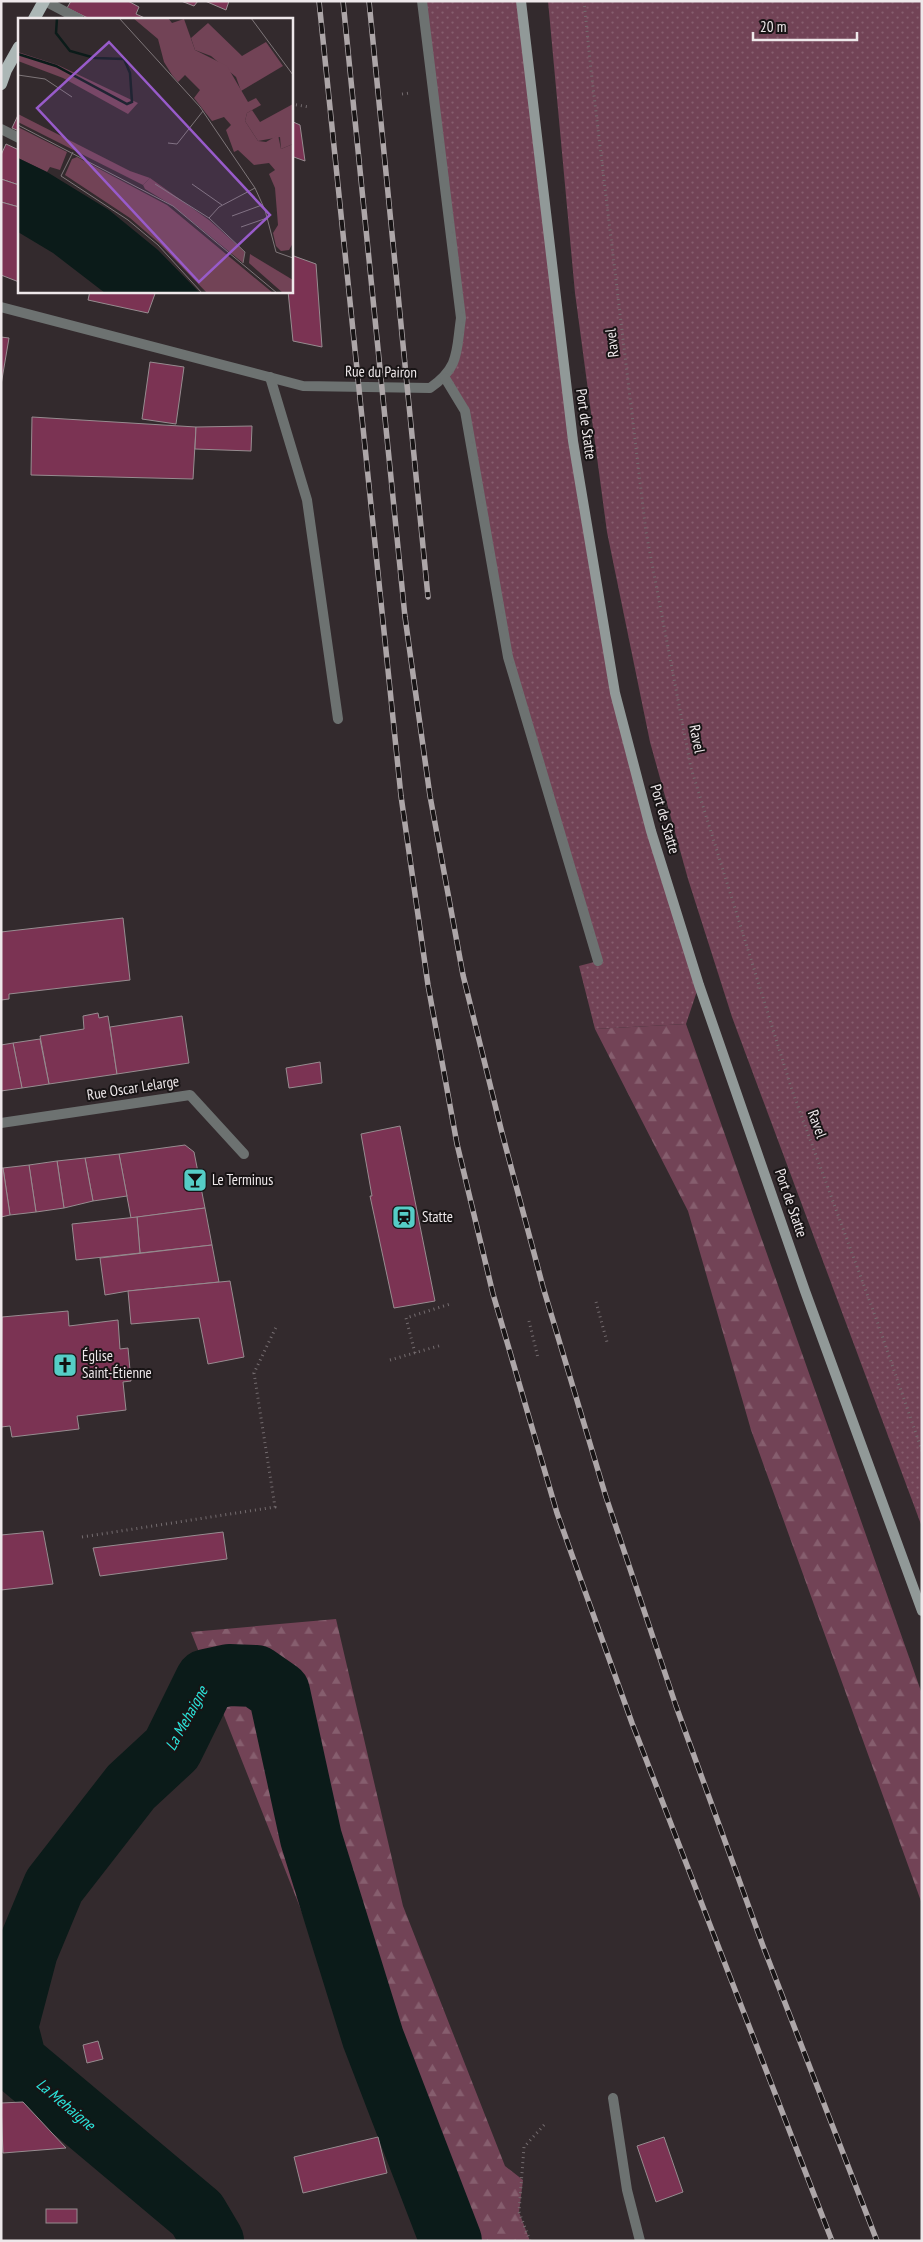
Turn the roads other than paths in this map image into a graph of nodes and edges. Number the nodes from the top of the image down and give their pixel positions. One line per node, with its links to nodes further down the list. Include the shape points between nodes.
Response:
1 (45, 1): 4 (main road); 5 (street)
2 (422, 1): 12 (street, via 461,318 455,363)
3 (521, 1): 17 (street, Port de Statte, via 572,441 615,692 651,831 699,985 805,1291)
4 (35, 18)
5 (77, 18)
6 (18, 49): 7 (main road)
7 (1, 84)
8 (1, 130): 9 (street)
9 (18, 138)
10 (1, 307): 11 (street, Rue du Pairon)
11 (270, 377): 12 (street, Rue du Pairon, via 303,386 430,388); 13 (street, via 306,500)
12 (445, 378): 14 (street, via 465,411 508,657)
13 (338, 720)
14 (598, 961)
15 (1, 1123): 16 (street, Rue Oscar Lelarge, via 190,1095)
16 (244, 1154)
17 (922, 1611)
18 (613, 2098): 19 (street, via 627,2190)
19 (640, 2241)

